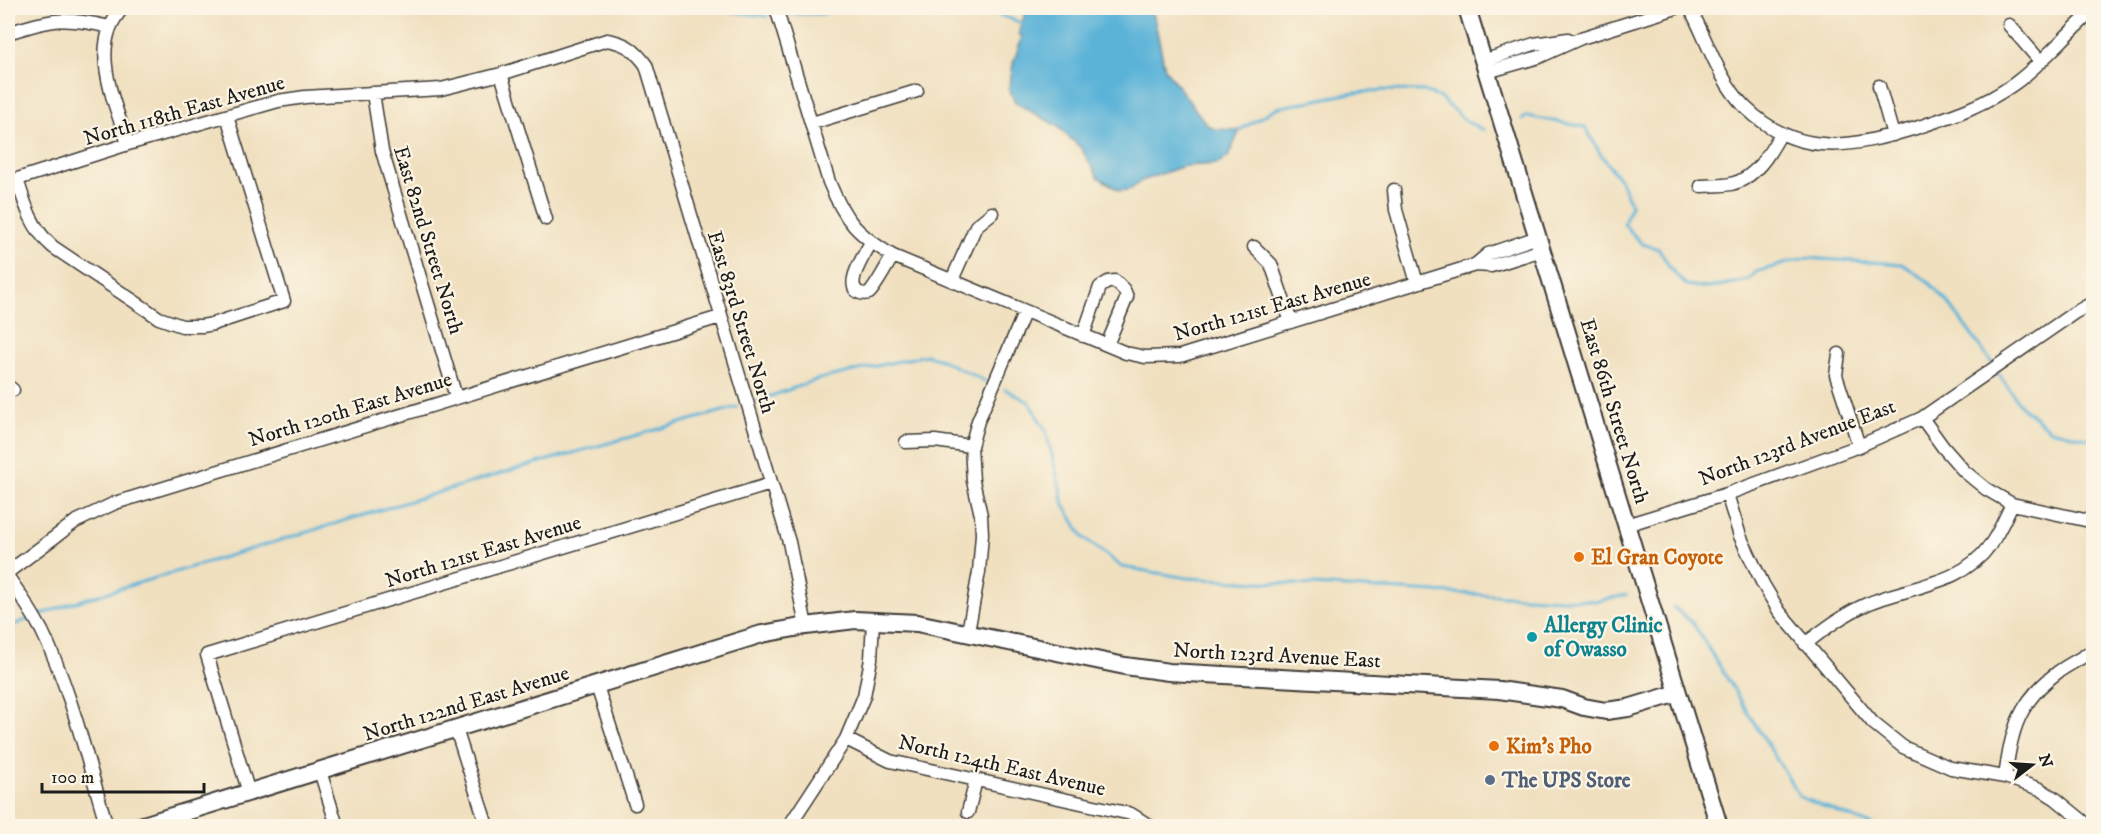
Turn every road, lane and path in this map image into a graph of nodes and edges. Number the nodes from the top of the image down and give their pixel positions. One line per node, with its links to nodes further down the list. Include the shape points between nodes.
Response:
1 (123, 8): 8 (street)
2 (776, 8): 18 (street)
3 (1467, 8): 12 (street, East 86th Street North)
4 (1676, 8): 12 (street, via 1581,38 1534,44)
5 (1690, 8): 19 (street, via 1736,96 1761,121)
6 (2094, 10): 11 (street)
7 (2009, 25): 11 (street)
8 (110, 27): 9 (street, via 64,19); 21 (street, via 104,53 107,75)
9 (8, 33)
10 (620, 42): 13 (street, North 118th East Avenue, via 591,44); 33 (street, East 83rd Street North, via 635,50 646,65)
11 (2041, 62): 20 (street, via 2013,84 1971,108)
12 (1485, 67): 27 (street, East 86th Street North)
13 (501, 74): 16 (street, North 118th East Avenue, via 441,89); 26 (street)
14 (1879, 86): 20 (street)
15 (917, 91): 18 (street)
16 (373, 93): 17 (street, North 118th East Avenue, via 278,101); 38 (street, East 82nd Street North, via 382,151)
17 (227, 116): 21 (street, North 118th East Avenue); 22 (street, via 284,301 202,326 182,326 159,318 45,240)
18 (812, 123): 29 (street, North 121st East Avenue, via 829,182 858,233 882,249)
19 (1781, 133): 20 (street, via 1824,145 1845,145); 23 (street, via 1764,160 1742,179 1731,184)
20 (1893, 135)
21 (128, 144): 22 (street, North 118th East Avenue)
22 (12, 181)
23 (1701, 186)
24 (1394, 190): 30 (street)
25 (992, 213): 29 (street, via 976,226)
26 (546, 219)
27 (1540, 244): 30 (street, North 121st East Avenue, via 1488,254 1474,265); 47 (street, East 86th Street North)
28 (1254, 247): 34 (street, via 1270,264)
29 (952, 280): 32 (street, North 121st East Avenue)
30 (1417, 283): 34 (street, North 121st East Avenue)
31 (2094, 302): 39 (street, North 123rd Avenue East)
32 (1026, 311): 35 (street, North 121st East Avenue); 41 (street)
33 (720, 317): 38 (street, North 120th East Avenue); 43 (street, East 83rd Street North)
34 (1291, 322): 36 (street, North 121st East Avenue, via 1180,356 1145,357)
35 (1083, 336): 36 (street, North 121st East Avenue); 36 (street, via 1100,287 1115,282 1125,290 1126,297)
36 (1107, 345)
37 (1839, 354): 42 (street, via 1836,375)
38 (456, 397): 48 (street, North 120th East Avenue, via 115,503 75,522)
39 (1923, 418): 42 (street, North 123rd Avenue East); 45 (street, via 1964,471)
40 (906, 441): 41 (street)
41 (971, 446): 52 (street, via 982,534)
42 (1859, 446): 44 (street, North 123rd Avenue East)
43 (771, 484): 51 (street, East 83rd Street North, via 795,568); 62 (street, North 121st East Avenue, via 207,655)
44 (1727, 494): 47 (street, North 123rd Avenue East); 53 (street, via 1740,536 1763,584)
45 (2012, 504): 46 (street); 53 (street, via 1989,548 1964,570 1869,604)
46 (2094, 522)
47 (1626, 525): 56 (street, East 86th Street North)
48 (8, 572)
49 (8, 577): 66 (street, via 33,615 62,677)
50 (873, 620): 51 (street, North 122nd East Avenue); 52 (street, North 123rd Avenue East, via 917,622); 58 (street, via 864,696)
51 (806, 626): 55 (street, North 122nd East Avenue, via 762,634)
52 (968, 632): 56 (street, North 123rd Avenue East, via 1169,672 1499,690 1552,697 1606,711)
53 (1805, 644): 60 (street, via 1860,709 1902,747 1951,768)
54 (2094, 650): 60 (street, via 2059,671 2032,696 2018,716)
55 (597, 686): 57 (street, North 122nd East Avenue); 63 (street)
56 (1678, 693): 72 (street, East 86th Street North)
57 (456, 729): 59 (street, North 122nd East Avenue); 69 (street)
58 (846, 739): 61 (street, North 124th East Avenue, via 890,761); 70 (street)
59 (320, 771): 62 (street, North 122nd East Avenue); 68 (street)
60 (2005, 777): 73 (street, via 2040,789)
61 (976, 780): 64 (street); 71 (street, North 124th East Avenue, via 1131,814)
62 (249, 793): 65 (street, North 122nd East Avenue)
63 (635, 804)
64 (968, 812)
65 (182, 820): 67 (street, North 122nd East Avenue)
66 (107, 826)
67 (140, 826)
68 (337, 826)
69 (487, 826)
70 (789, 826)
71 (1150, 826)
72 (1719, 826)
73 (2089, 826)

